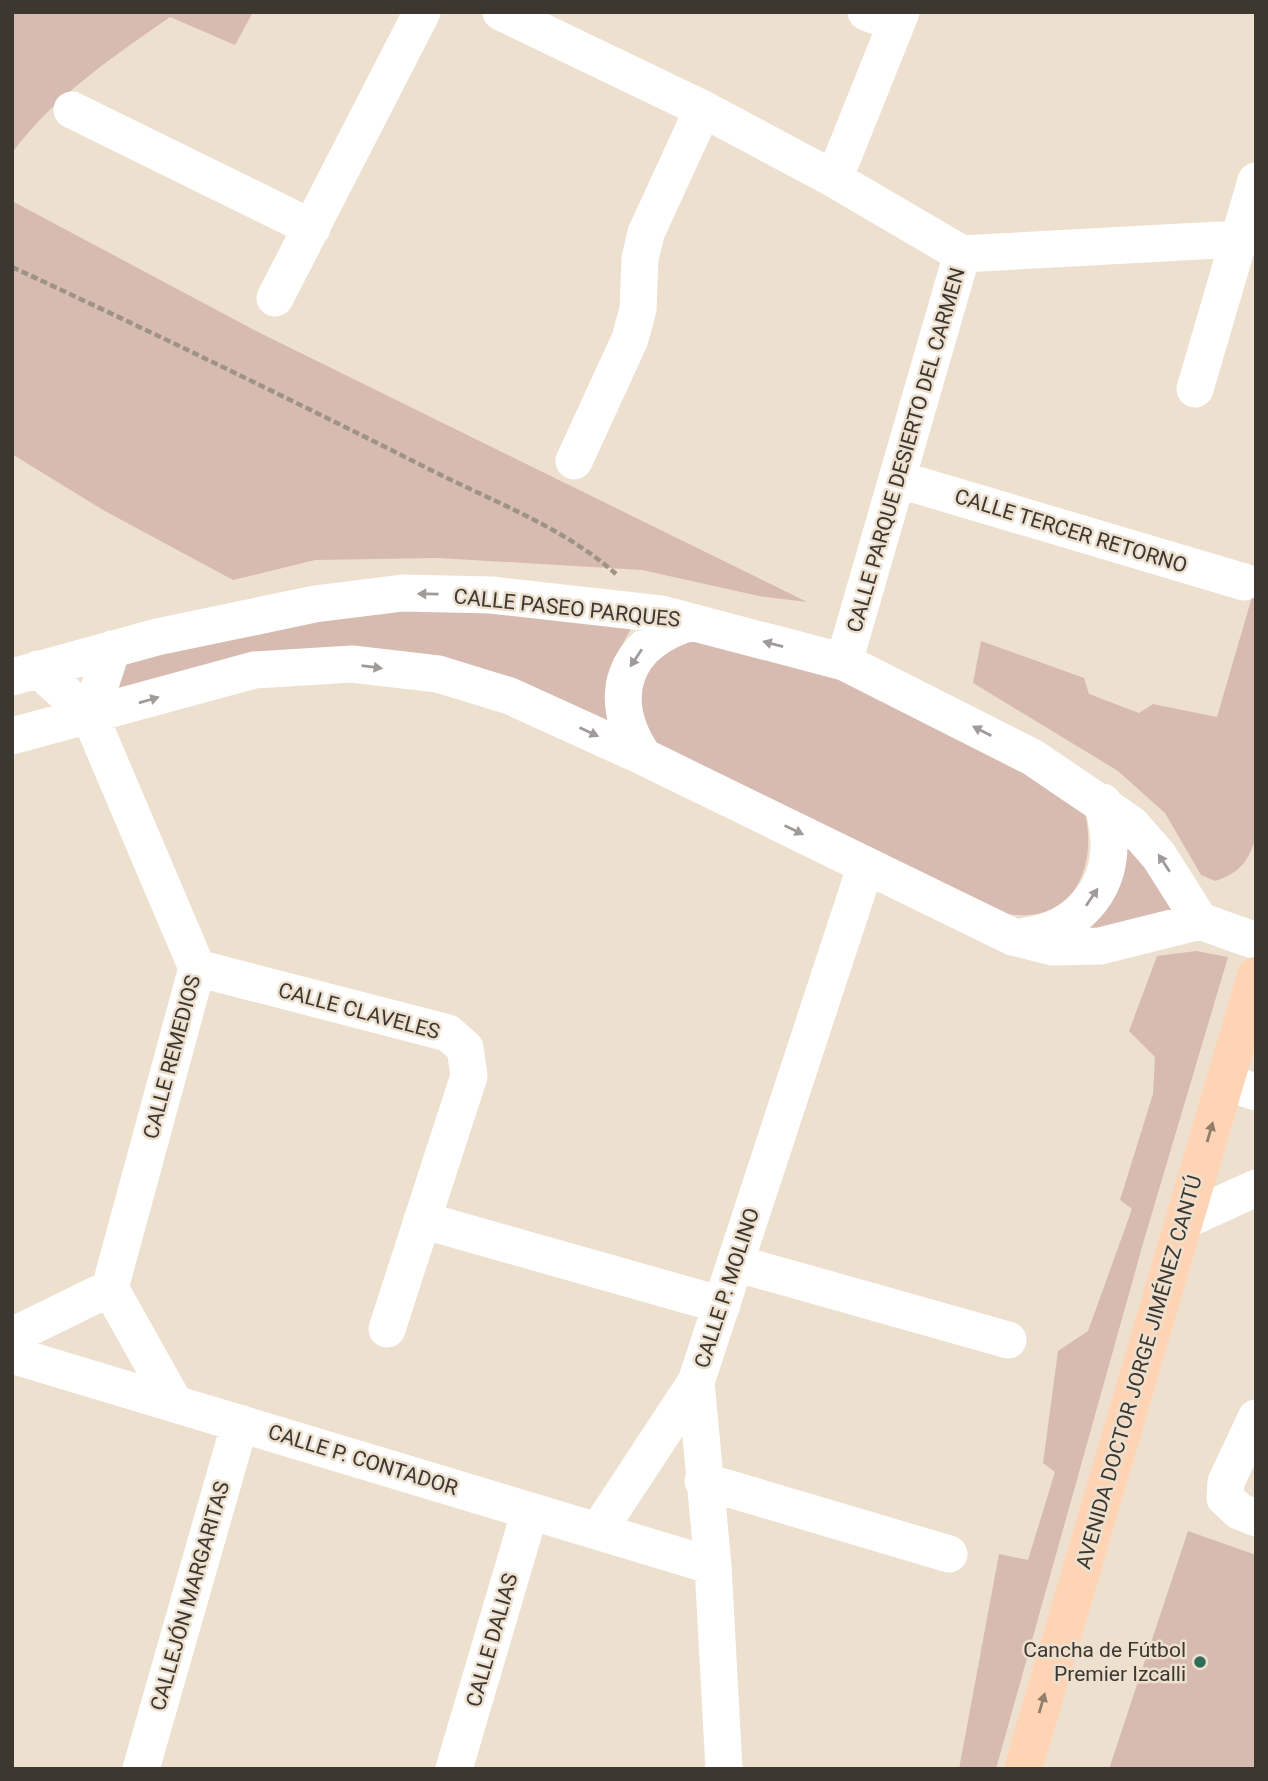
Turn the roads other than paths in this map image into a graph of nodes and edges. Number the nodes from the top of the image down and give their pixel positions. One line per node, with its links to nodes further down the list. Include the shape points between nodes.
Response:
1 (422, 12): 8 (street)
2 (501, 12): 4 (street, CALLE PARQUE DESIERTO DEL CARMEN)
3 (888, 16): 6 (street)
4 (703, 109): 6 (street, CALLE PARQUE DESIERTO DEL CARMEN); 13 (street, via 646,233 630,339)
5 (72, 110): 8 (street)
6 (834, 178): 10 (street, CALLE PARQUE DESIERTO DEL CARMEN)
7 (1256, 181): 9 (street)
8 (312, 228): 11 (street)
9 (1237, 239): 10 (street); 12 (street)
10 (962, 254): 14 (street, CALLE PARQUE DESIERTO DEL CARMEN)
11 (275, 298)
12 (1195, 389)
13 (574, 461)
14 (897, 479): 15 (street, CALLE TERCER RETORNO); 18 (street, CALLE PARQUE DESIERTO DEL CARMEN)
15 (1244, 582)
16 (692, 622): 17 (street, CALLE PASEO PARQUES, one-way to 17, via 661,614 491,595 403,593 315,604); 18 (street, CALLE PASEO PARQUES, one-way to 16); 22 (street, one-way to 22, via 667,629 647,643 631,663 623,687 622,712)
17 (112, 649): 19 (street, CALLE PASEO PARQUES); 20 (street)
18 (845, 662): 23 (street, CALLE PASEO PARQUES, one-way to 18, via 1032,757)
19 (25, 673): 20 (street, CALLE REMEDIOS)
20 (90, 716): 21 (street); 22 (street, one-way to 22, via 254,670 352,664 438,674 510,696); 28 (street, CALLE REMEDIOS)
21 (12, 736)
22 (644, 757): 24 (street, one-way to 24)
23 (1103, 802): 25 (street, CALLE PASEO PARQUES, one-way to 23, via 1159,856 1131,824); 26 (street, one-way to 23, via 1044,934 1072,920 1094,899 1109,840)
24 (866, 865): 26 (street); 34 (street, CALLE P. MOLINO)
25 (1200, 921): 26 (street, via 1100,946 1053,947); 27 (street)
26 (1013, 937)
27 (1256, 941)
28 (197, 968): 32 (street, CALLE CLAVELES, via 448,1033 465,1048 469,1076); 35 (street, CALLE REMEDIOS)
29 (1256, 976): 30 (main road, AVENIDA DOCTOR JORGE JIMÉNEZ CANTÚ)
30 (1240, 1087): 33 (main road, AVENIDA DOCTOR JORGE JIMÉNEZ CANTÚ, one-way to 30)
31 (1256, 1188): 33 (street)
32 (422, 1220): 36 (street); 37 (street, CALLE CLAVELES)
33 (1184, 1221): 54 (main road, AVENIDA DOCTOR JORGE JIMÉNEZ CANTÚ, one-way to 33)
34 (735, 1263): 36 (street, CALLE P. MOLINO); 39 (street)
35 (110, 1288): 38 (street); 42 (street)
36 (722, 1305): 41 (street, CALLE P. MOLINO)
37 (387, 1329)
38 (12, 1336)
39 (1008, 1340)
40 (12, 1354): 42 (street, CALLE P. CONTADOR)
41 (696, 1382): 45 (street, CALLE P. MOLINO); 48 (street)
42 (176, 1404): 44 (street, CALLE P. CONTADOR)
43 (1256, 1418): 47 (street, via 1226,1482 1225,1499)
44 (240, 1423): 46 (street, CALLE P. CONTADOR); 51 (street, CALLEJÓN MARGARITAS)
45 (703, 1481): 49 (street); 50 (street, CALLE P. MOLINO)
46 (530, 1511): 48 (street, CALLE P. CONTADOR); 52 (street, CALLE DALIAS)
47 (1256, 1518)
48 (598, 1531): 50 (street, CALLE P. CONTADOR)
49 (948, 1553)
50 (713, 1566): 53 (street, CALLE P. MOLINO)
51 (141, 1769)
52 (454, 1769)
53 (724, 1769)
54 (1023, 1769)

